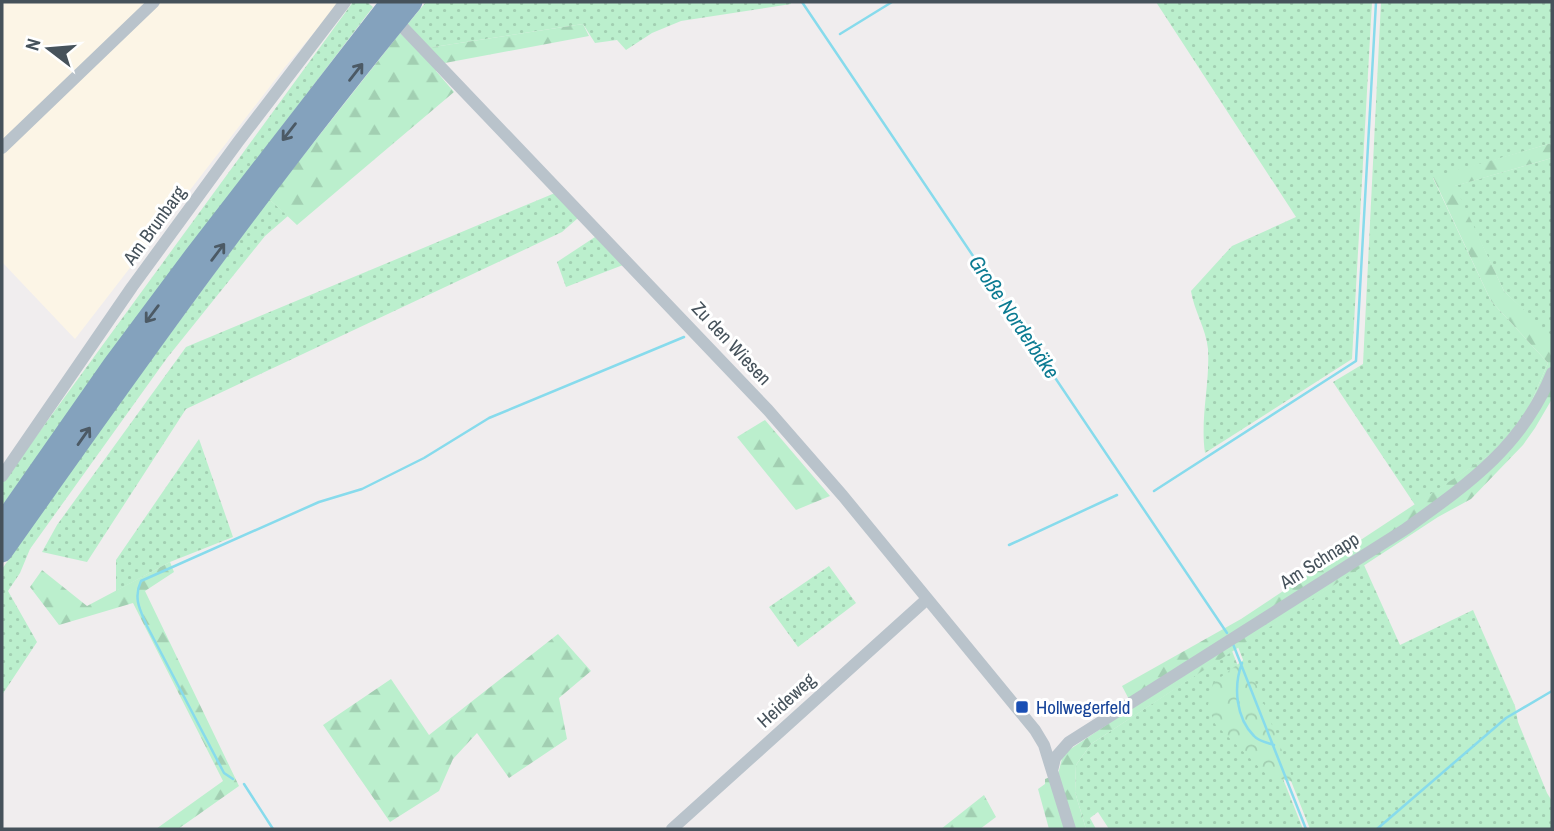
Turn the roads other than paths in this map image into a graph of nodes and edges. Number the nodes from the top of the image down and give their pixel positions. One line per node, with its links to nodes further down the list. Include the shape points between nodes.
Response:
1 (154, 2): 6 (street)
2 (345, 2): 9 (street, Am Brunbarg, via 141,275)
3 (403, 4): 4 (highway)
4 (380, 18): 10 (highway, one-way to 10, via 113,365); 11 (highway, one-way to 4); 12 (street, Zu den Wiesen, via 768,410)
5 (2, 127): 6 (street)
6 (12, 138): 7 (street)
7 (2, 148)
8 (1552, 373): 14 (street, Am Schnapp, via 1526,425 1457,492)
9 (2, 476)
10 (2, 524)
11 (2, 552)
12 (926, 600): 13 (street, Zu den Wiesen); 16 (street, Heideweg)
13 (1035, 730): 14 (street, via 1053,741); 15 (street)
14 (1069, 743): 15 (street, Am Schnapp, via 1055,758)
15 (1052, 771): 17 (street)
16 (672, 829)
17 (1070, 829)

